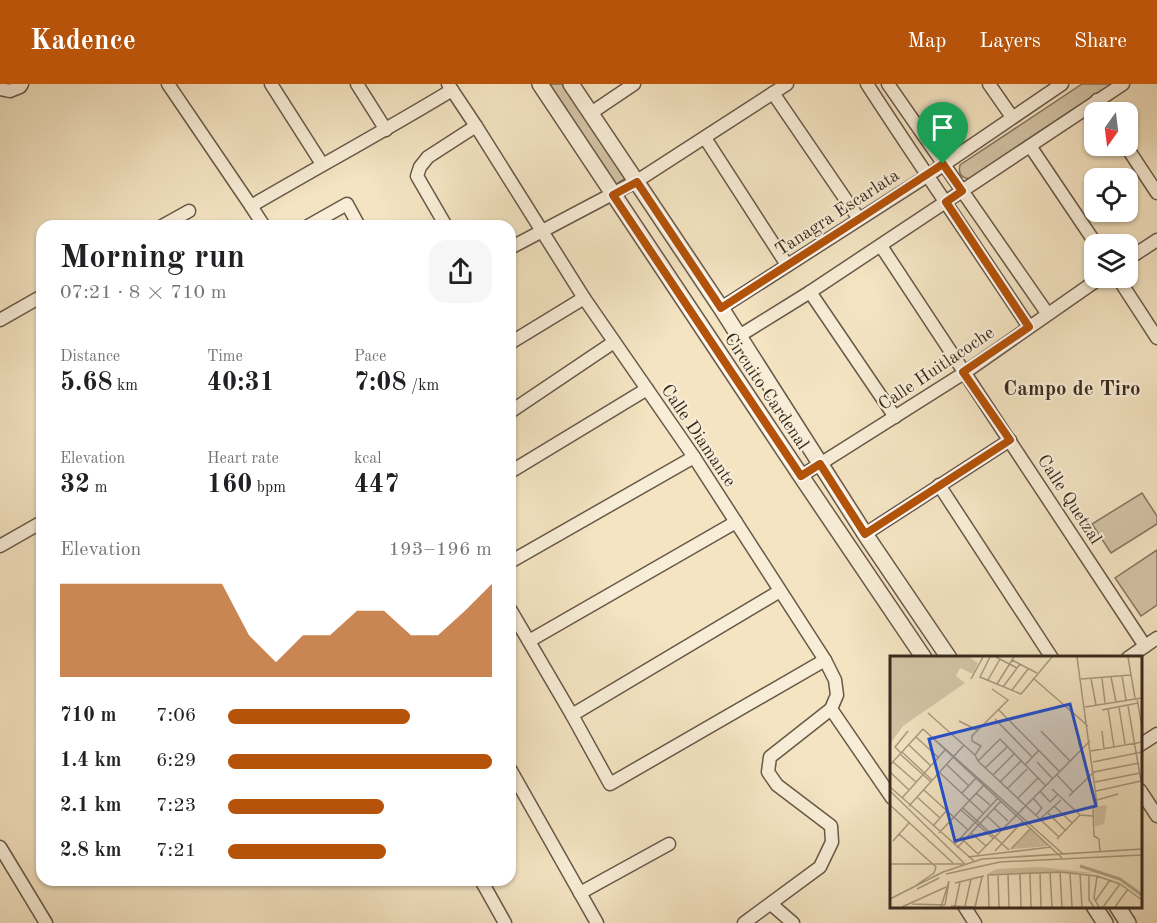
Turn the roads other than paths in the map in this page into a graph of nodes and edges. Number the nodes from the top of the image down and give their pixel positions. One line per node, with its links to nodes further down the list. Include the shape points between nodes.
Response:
1 (22, 84): 15 (street, via 10,91)
2 (168, 84): 33 (street)
3 (271, 84): 25 (street)
4 (357, 84): 21 (street)
5 (540, 84): 31 (street, Circuito Cardenal)
6 (571, 84): 18 (street, Circuito Cardenal)
7 (634, 84): 18 (street)
8 (787, 84): 16 (street)
9 (867, 84): 27 (street)
10 (888, 84): 26 (street)
11 (989, 84): 19 (street)
12 (1062, 84): 19 (street, Tanagra Escarlata)
13 (1123, 84): 17 (street)
14 (450, 87): 20 (street, Calle Diamante); 21 (street)
15 (0, 89)
16 (773, 93): 22 (street); 35 (street)
17 (1097, 100): 23 (street)
18 (591, 113): 28 (street, Circuito Cardenal)
19 (1012, 117): 26 (street, Tanagra Escarlata)
20 (476, 126): 40 (street, via 428,157 420,167 417,176); 41 (street, Calle Diamante)
21 (386, 130): 25 (street)
22 (705, 138): 28 (street); 47 (street)
23 (1030, 146): 29 (street); 42 (street)
24 (1133, 156): 30 (street)
25 (322, 164): 33 (street)
26 (943, 164): 27 (street, Tanagra Escarlata); 29 (street)
27 (927, 176): 32 (street); 35 (street, Tanagra Escarlata)
28 (637, 182): 31 (street); 53 (street, Circuito Cardenal)
29 (962, 191): 32 (street); 54 (street)
30 (1157, 193)
31 (613, 195): 41 (street); 69 (street, Circuito Cardenal)
32 (946, 202): 45 (street); 56 (street)
33 (251, 206): 37 (street)
34 (189, 211): 36 (street)
35 (859, 219): 47 (street, Tanagra Escarlata)
36 (173, 220)
37 (260, 220)
38 (319, 220): 39 (street, via 347,204)
39 (356, 220)
40 (443, 220)
41 (542, 231): 44 (street); 51 (street, Calle Diamante)
42 (1089, 234)
43 (1157, 240): 46 (street)
44 (516, 245)
45 (881, 246): 50 (street); 61 (street, Calle Quetzal)
46 (1138, 252)
47 (787, 265): 53 (street, Tanagra Escarlata)
48 (1085, 288): 54 (street, Calle Huitlacoche)
49 (1124, 288): 58 (street)
50 (810, 292): 57 (street); 64 (street)
51 (584, 298): 59 (street); 60 (street, Calle Diamante)
52 (36, 299): 55 (street)
53 (721, 308): 57 (street, Circuito Cardenal)
54 (1047, 313): 56 (street, Calle Huitlacoche)
55 (0, 320)
56 (1029, 327): 61 (street, Calle Huitlacoche)
57 (739, 336): 67 (street, Circuito Cardenal)
58 (1157, 338)
59 (516, 339)
60 (614, 342): 62 (street, Calle Diamante); 63 (street)
61 (963, 372): 64 (street, Calle Huitlacoche); 65 (street, Calle Quetzal)
62 (647, 389): 66 (street, Calle Diamante); 68 (street)
63 (516, 408)
64 (895, 417): 67 (street, Calle Huitlacoche)
65 (1010, 440): 70 (street); 80 (street, Calle Quetzal)
66 (694, 457): 71 (street, Calle Diamante); 75 (street)
67 (820, 464): 69 (street, Calle Huitlacoche); 73 (street, Circuito Cardenal)
68 (516, 468)
69 (801, 476): 81 (street, Circuito Cardenal)
70 (939, 485): 73 (street); 83 (street)
71 (736, 522): 76 (street, Calle Diamante); 79 (street)
72 (36, 525): 74 (street)
73 (865, 534): 82 (street, Circuito Cardenal)
74 (0, 546)
75 (516, 559)
76 (780, 591): 85 (street, Calle Diamante); 87 (street)
77 (516, 619): 79 (street)
78 (1157, 638): 80 (street)
79 (529, 641): 87 (street)
80 (1145, 646): 84 (street)
81 (923, 656)
82 (948, 656)
83 (1051, 656)
84 (1130, 656)
85 (825, 660): 86 (street, Calle Diamante, via 837,695); 87 (street, via 610,784)
86 (831, 709): 92 (street); 98 (street, via 770,757 768,772 777,785 831,826 832,842 820,867)
87 (572, 715)
88 (1157, 734): 89 (street)
89 (1142, 744)
90 (516, 780): 97 (street)
91 (1142, 793): 93 (street)
92 (890, 797)
93 (1157, 816)
94 (669, 844): 97 (street)
95 (0, 847): 104 (street)
96 (484, 886): 102 (street)
97 (580, 893): 103 (street)
98 (771, 904): 105 (street); 106 (street)
99 (965, 908): 107 (street)
100 (1095, 908): 108 (street)
101 (1118, 908): 109 (street)
102 (500, 921)
103 (594, 922)
104 (46, 923)
105 (744, 923)
106 (793, 923)
107 (975, 923)
108 (1105, 923)
109 (1128, 923)

